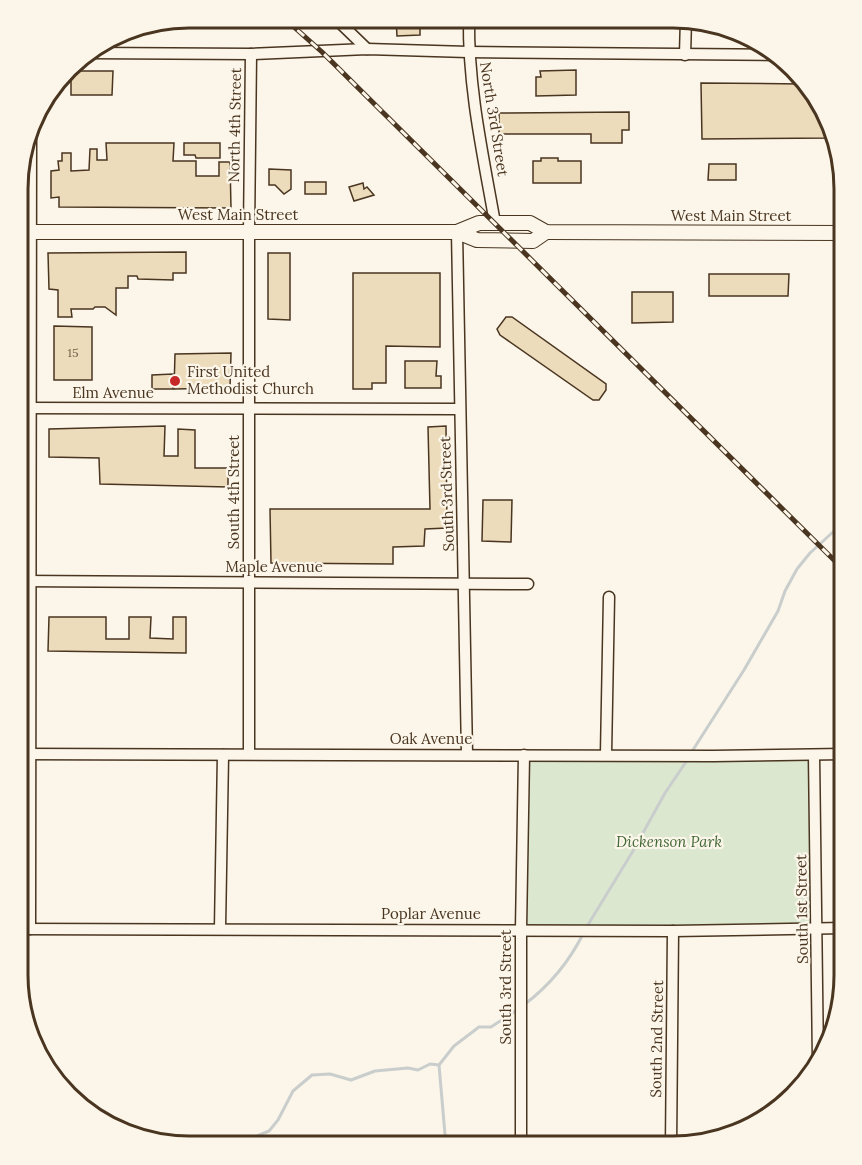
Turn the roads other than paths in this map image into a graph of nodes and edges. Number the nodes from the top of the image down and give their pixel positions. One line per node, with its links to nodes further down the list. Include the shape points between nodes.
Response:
1 (346, 29): 4 (street)
2 (469, 29): 5 (street, North 3rd Street)
3 (686, 30): 8 (street)
4 (367, 49): 5 (street); 7 (street)
5 (468, 52): 8 (street); 10 (street, North 3rd Street)
6 (104, 53): 7 (street)
7 (251, 54): 11 (street, North 4th Street)
8 (686, 55): 9 (street)
9 (760, 55)
10 (495, 223): 13 (main road, West Main Street, via 479,223); 14 (main road, West Main Street, via 530,223)
11 (249, 231): 12 (main road, West Main Street); 13 (main road, West Main Street); 17 (street, South 4th Street)
12 (28, 232)
13 (457, 232): 14 (main road, West Main Street, via 477,240 533,241); 18 (street, South 3rd Street)
14 (546, 232): 15 (main road, West Main Street)
15 (834, 233)
16 (28, 408): 17 (street, Elm Avenue)
17 (250, 409): 18 (street, Elm Avenue); 20 (street, South 4th Street)
18 (459, 409): 21 (street, South 3rd Street)
19 (28, 581): 20 (street, Maple Avenue)
20 (248, 582): 21 (street, Maple Avenue); 25 (street, South 4th Street)
21 (465, 584): 22 (street, Maple Avenue); 26 (street, South 3rd Street)
22 (528, 584)
23 (609, 597): 27 (street)
24 (28, 754): 29 (street, Oak Avenue)
25 (249, 754): 26 (street, Oak Avenue); 29 (street, Oak Avenue)
26 (467, 754): 30 (street, Oak Avenue)
27 (606, 754): 30 (street, Oak Avenue); 31 (street, Oak Avenue)
28 (833, 754): 31 (street, Oak Avenue)
29 (223, 755): 32 (street)
30 (524, 755): 36 (street, South 3rd Street)
31 (814, 755): 33 (street, South 1st Street)
32 (220, 928): 35 (street, Poplar Avenue); 36 (street, Poplar Avenue)
33 (817, 928): 34 (street, Poplar Avenue); 37 (street, Poplar Avenue); 38 (street, South 1st Street)
34 (833, 928)
35 (28, 929)
36 (521, 929): 37 (street, Poplar Avenue); 39 (street, South 3rd Street)
37 (673, 931): 40 (street, South 2nd Street)
38 (818, 1045)
39 (521, 1136)
40 (671, 1136)

